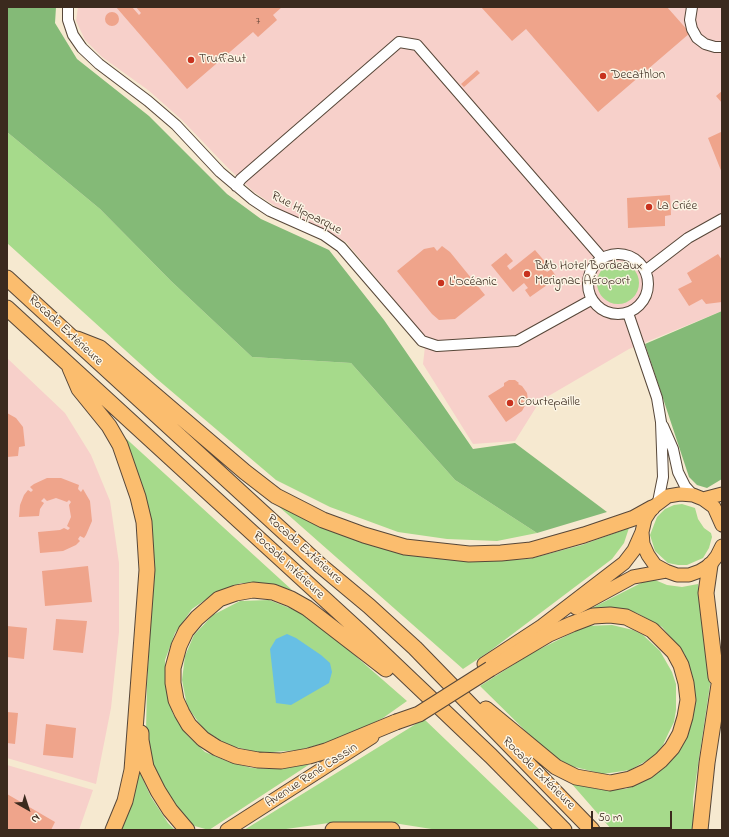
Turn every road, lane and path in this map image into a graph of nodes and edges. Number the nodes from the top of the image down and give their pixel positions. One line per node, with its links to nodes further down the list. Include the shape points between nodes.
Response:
1 (68, 7): 4 (street, Rue Hipparque, via 70,28 82,48 176,125)
2 (692, 7): 3 (street, via 690,20 697,38 705,44)
3 (722, 47)
4 (236, 186): 6 (street, via 246,174 399,42 418,45); 9 (street, Rue Hipparque, via 270,211 324,235 337,244 417,338 426,344 437,346 517,341)
5 (722, 219): 7 (street, via 688,238)
6 (602, 258): 7 (street, via 621,254 631,257); 9 (street, via 590,273 588,291)
7 (645, 271): 11 (street, via 648,291 637,308)
8 (7, 278): 12 (highway, Rocade Extérieure)
9 (591, 300): 11 (street, via 607,313)
10 (7, 308): 13 (highway, Rocade Intérieure)
11 (628, 313): 14 (street, via 657,398)
12 (67, 335): 17 (highway, via 100,348 276,496 323,520 370,537 405,547 469,554 531,550 634,518); 25 (highway, Rocade Extérieure)
13 (68, 363): 22 (highway, via 79,389 109,426 120,445 138,497); 30 (highway, Rocade Intérieure, via 366,637)
14 (661, 422): 16 (street, via 673,449 678,472 685,486); 17 (street, via 663,477)
15 (722, 494): 16 (main road)
16 (698, 497): 17 (main road, via 674,495); 18 (main road, via 714,507)
17 (655, 505): 19 (main road, via 645,519)
18 (722, 524)
19 (642, 532): 23 (main road, via 643,544 648,555 656,565); 24 (main road, via 634,550 624,562)
20 (722, 546): 21 (main road)
21 (710, 565): 23 (main road, via 689,575 677,575); 28 (highway, via 706,593)
22 (147, 570): 31 (highway, via 132,770 125,801); 32 (highway, via 150,592 141,740 146,767 158,791)
23 (666, 571): 24 (main road, via 634,577)
24 (542, 626): 27 (main road)
25 (415, 648): 27 (highway, via 535,752 576,777 610,783 630,779 647,771 672,748 686,717 686,683 674,652 652,630 626,617 593,616); 37 (highway, Rocade Extérieure)
26 (722, 665): 28 (highway)
27 (487, 666): 29 (highway, bridge, via 419,714)
28 (718, 694): 38 (highway)
29 (396, 722): 30 (highway, via 309,756 281,761 236,756 203,739 189,725 182,713 176,700 173,683 173,668 179,646 186,631 197,618 219,599 253,590 272,592 291,599 322,618); 33 (main road, Avenue René Cassin)
30 (491, 756): 36 (highway, Rocade Intérieure)
31 (113, 830)
32 (187, 830)
33 (227, 830)
34 (334, 830): 35 (highway)
35 (392, 830)
36 (564, 830)
37 (592, 830)
38 (700, 830)

